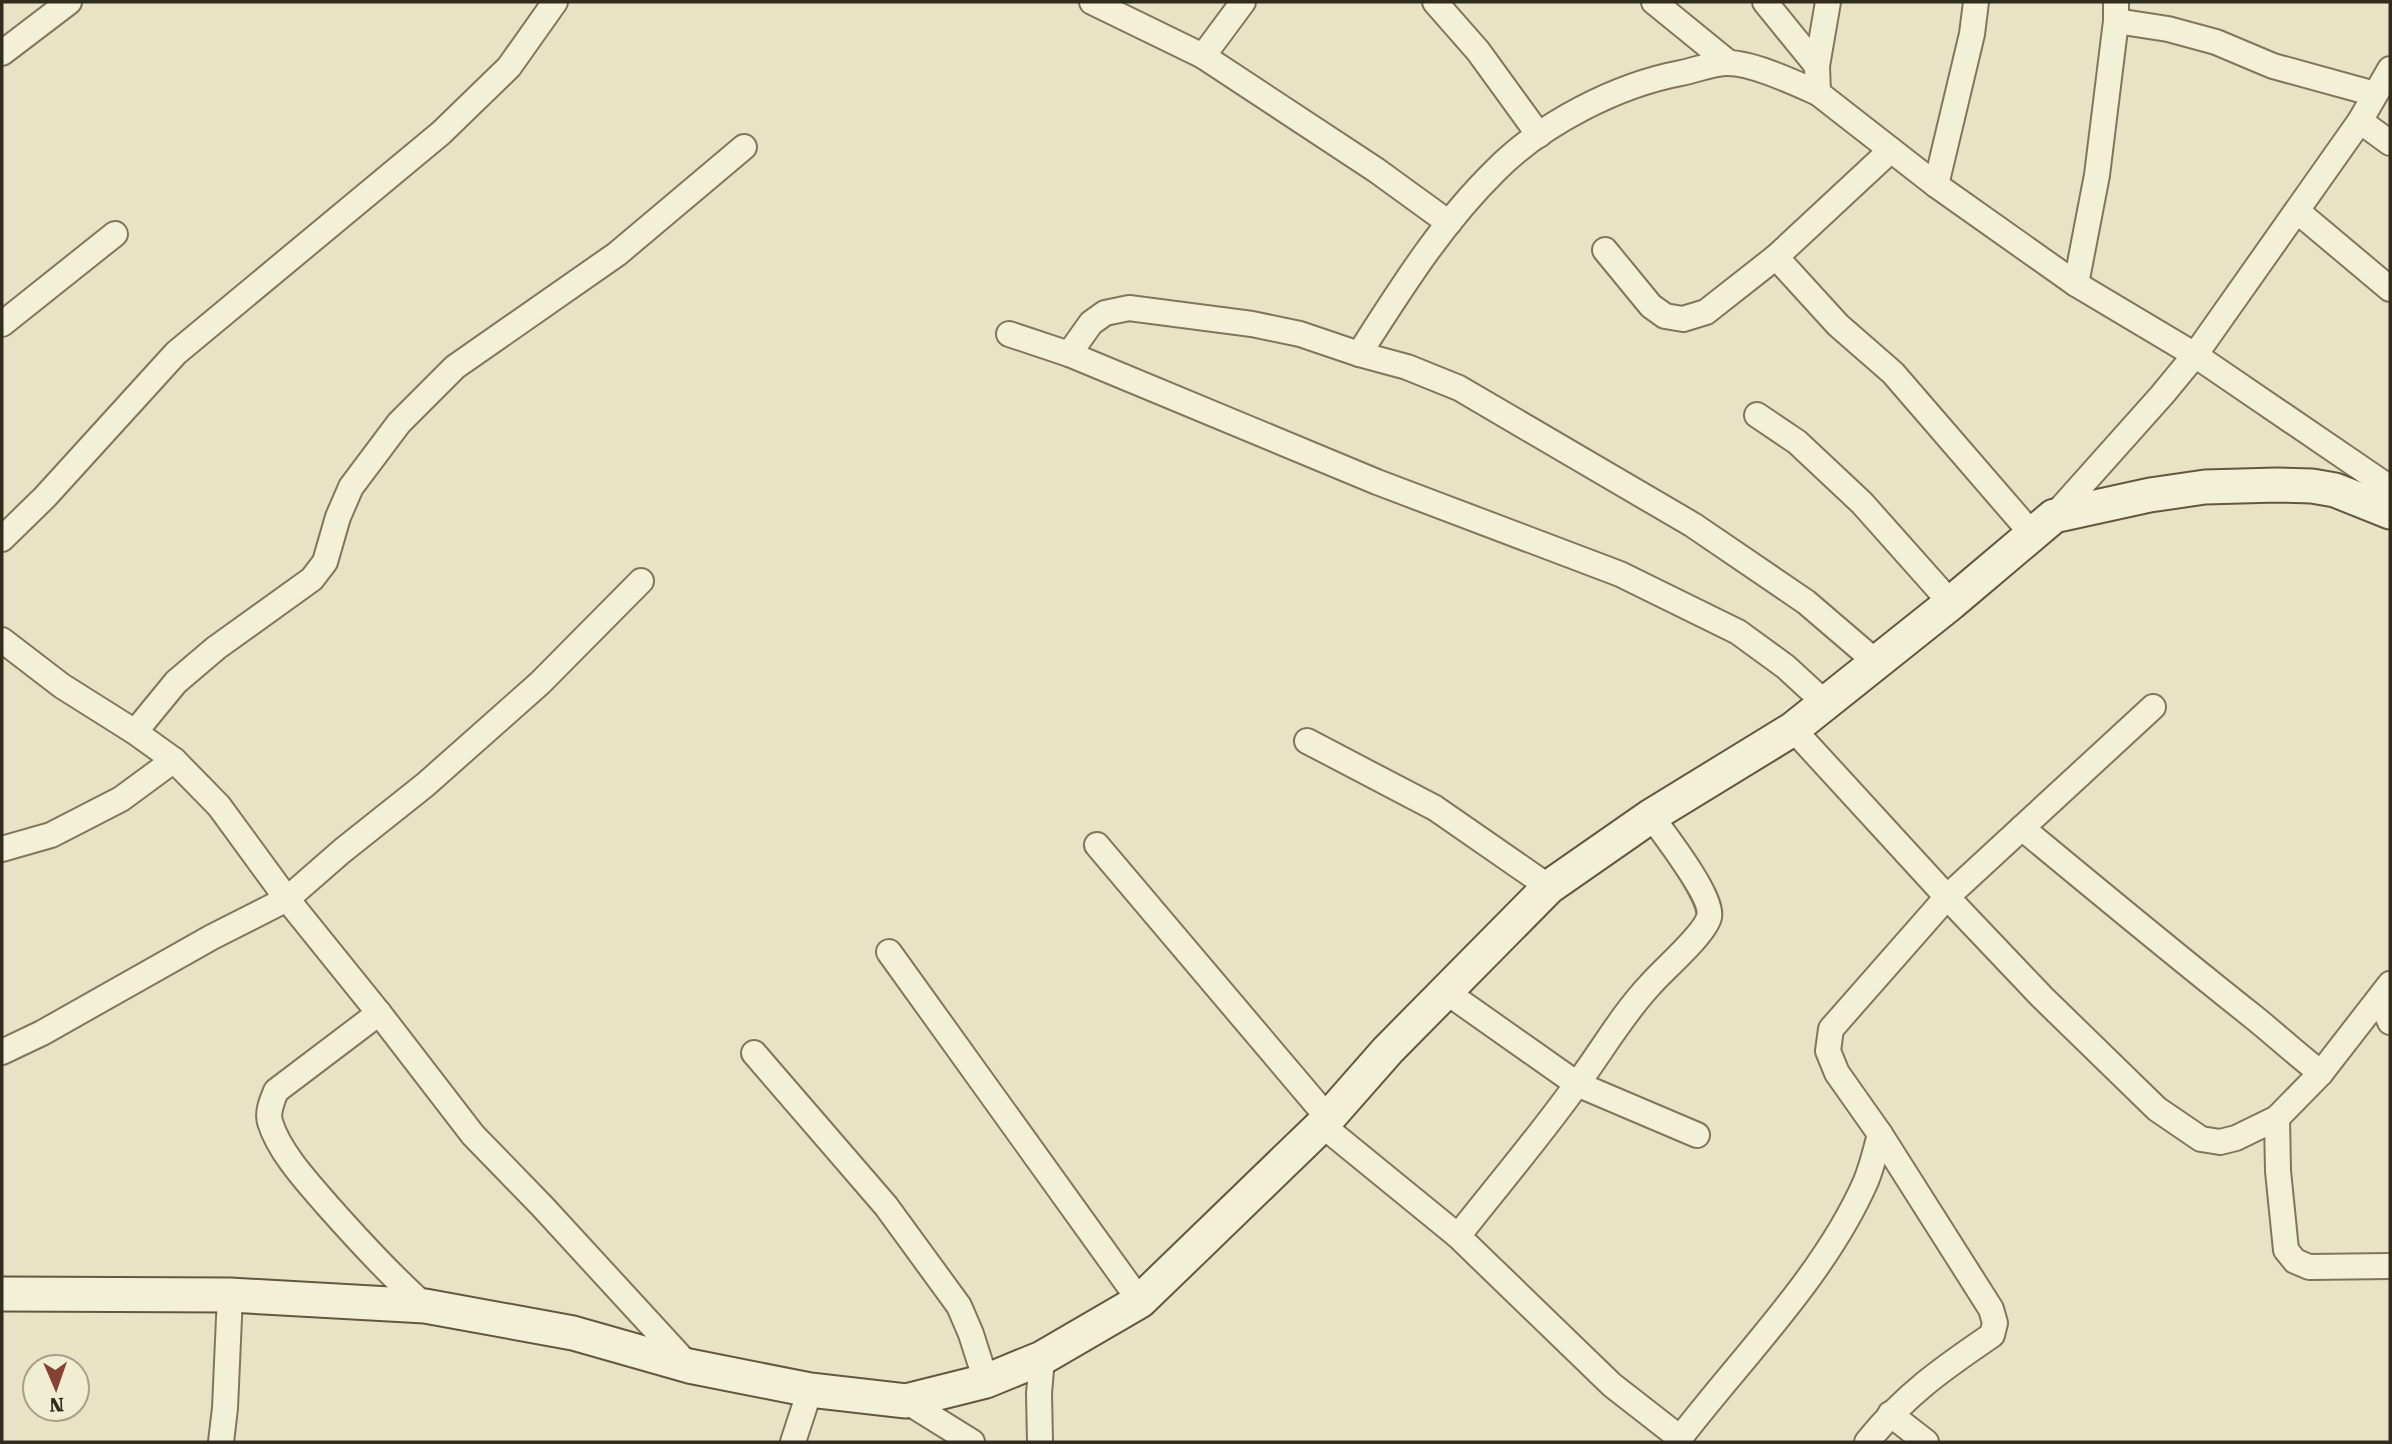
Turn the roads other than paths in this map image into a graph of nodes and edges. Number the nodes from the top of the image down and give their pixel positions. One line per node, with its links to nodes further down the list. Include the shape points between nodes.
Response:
1 (69, 2): 11 (street)
2 (555, 2): 39 (street, via 509,67 441,133 176,353)
3 (1092, 2): 12 (street)
4 (1243, 2): 12 (street)
5 (1435, 2): 19 (street, via 1478,51)
6 (1654, 2): 13 (street)
7 (1765, 2): 14 (street)
8 (1828, 2): 14 (street)
9 (1976, 2): 23 (street)
10 (2116, 11): 17 (street, via 2216,42 2273,66); 29 (street, via 2097,175)
11 (2, 53)
12 (1203, 56): 25 (street)
13 (1728, 63): 16 (street, via 1773,74); 19 (street, via 1658,77 1605,96)
14 (1816, 66): 16 (street)
15 (2390, 69): 17 (street)
16 (1818, 93): 22 (street)
17 (2375, 94): 18 (street)
18 (2360, 121): 20 (street); 24 (street)
19 (1539, 135): 25 (street, via 1496,170)
20 (2390, 144)
21 (744, 147): 47 (street, via 617,254 455,367 399,423 351,487 325,562 312,579 176,682)
22 (1891, 150): 23 (street); 28 (street)
23 (1937, 184): 29 (street)
24 (2297, 211): 30 (street); 35 (street)
25 (1449, 223): 34 (street)
26 (115, 234): 31 (street)
27 (1605, 250): 28 (street, via 1651,306 1664,316 1683,318 1706,312)
28 (1776, 257): 38 (street, via 1838,325 1893,373)
29 (2076, 284): 35 (street)
30 (2390, 289)
31 (2, 324)
32 (1009, 334): 33 (street)
33 (1069, 354): 34 (street, via 1091,323 1105,313 1129,308 1252,324); 44 (street, via 1377,482 1620,574 1738,632)
34 (1359, 354): 43 (street, via 1459,387 1693,525 1806,601)
35 (2195, 355): 37 (street); 38 (street)
36 (1757, 415): 41 (street, via 1797,442 1861,503)
37 (2389, 504): 38 (street, via 2312,486 2205,487)
38 (2043, 526): 41 (street)
39 (2, 539)
40 (641, 582): 56 (street, via 540,683)
41 (1951, 603): 43 (street)
42 (2, 639): 47 (street, via 62,686)
43 (1875, 663): 44 (street)
44 (1825, 702): 46 (street)
45 (2152, 707): 51 (street)
46 (1793, 729): 50 (street); 55 (street)
47 (135, 732): 49 (street)
48 (1307, 741): 54 (street, via 1435,808)
49 (174, 760): 53 (street, via 121,799 51,835); 56 (street, via 219,806)
50 (1651, 816): 54 (street); 65 (street, via 1703,891 1709,916 1619,1021)
51 (2022, 828): 55 (street); 64 (street)
52 (1097, 845): 67 (street)
53 (2, 849)
54 (1549, 887): 58 (street)
55 (1947, 897): 66 (street, via 2157,1109 2201,1139 2221,1142 2236,1138); 69 (street, via 1831,1029 1828,1051 1837,1073)
56 (287, 900): 60 (street); 62 (street)
57 (889, 952): 74 (street)
58 (1445, 990): 65 (street); 67 (street)
59 (2385, 992): 61 (street); 64 (street)
60 (379, 1013): 75 (street, via 276,1091 270,1121 288,1158 308,1183 384,1269); 77 (street, via 472,1135)
61 (2390, 1022)
62 (2, 1052)
63 (754, 1053): 78 (street, via 886,1206 959,1306)
64 (2321, 1073): 66 (street)
65 (1577, 1084): 68 (street); 70 (street)
66 (2277, 1118): 71 (street, via 2286,1250 2309,1267)
67 (1326, 1122): 70 (street); 74 (street)
68 (1698, 1135)
69 (1880, 1135): 81 (street, via 1991,1309 1995,1323 1992,1335 1932,1376); 82 (street, via 1866,1180 1814,1270)
70 (1458, 1236): 82 (street, via 1612,1385)
71 (2390, 1266)
72 (2, 1294): 73 (street)
73 (230, 1295): 75 (street); 83 (street)
74 (1140, 1301): 76 (street)
75 (425, 1306): 77 (street, via 573,1333)
76 (1042, 1358): 78 (street); 86 (street)
77 (689, 1366): 79 (street)
78 (986, 1381): 80 (street)
79 (810, 1390): 80 (street); 84 (street)
80 (906, 1401): 85 (street)
81 (1890, 1414): 87 (street); 88 (street)
82 (1679, 1440)
83 (221, 1442)
84 (793, 1442)
85 (972, 1442)
86 (1040, 1442)
87 (1867, 1442)
88 (1926, 1442)

